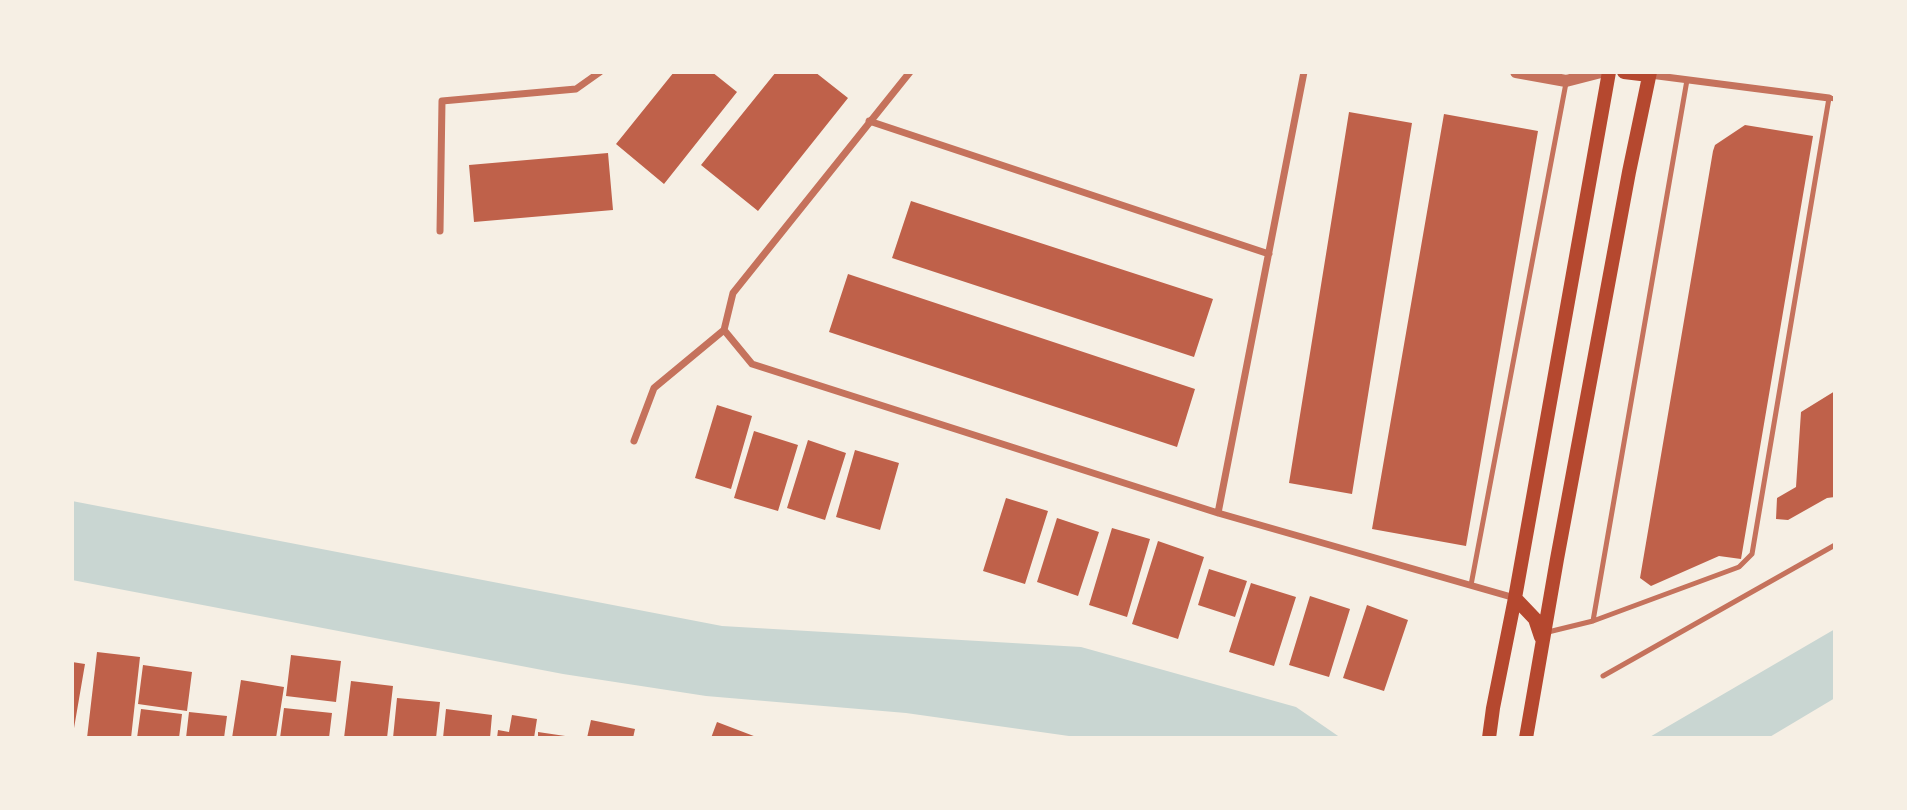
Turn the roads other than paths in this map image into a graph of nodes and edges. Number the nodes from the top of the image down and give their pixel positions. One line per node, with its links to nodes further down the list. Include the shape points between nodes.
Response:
1 (600, 72): 13 (street, via 576,89 442,100)
2 (910, 72): 12 (street)
3 (1304, 72): 14 (street)
4 (1516, 72): 10 (street)
5 (1601, 72): 10 (street)
6 (1609, 72): 20 (main road)
7 (1623, 72): 8 (main road)
8 (1650, 74): 9 (street); 22 (main road)
9 (1687, 80): 11 (street); 21 (lane)
10 (1566, 81): 19 (lane)
11 (1832, 98): 21 (lane, via 1752,554 1739,567)
12 (869, 121): 14 (street); 15 (street, via 733,293)
13 (440, 231)
14 (1269, 254): 17 (street)
15 (724, 330): 16 (street, via 654,388); 17 (street, via 752,364)
16 (634, 442)
17 (1217, 513): 19 (street)
18 (1835, 545): 23 (lane)
19 (1471, 585): 20 (street)
20 (1515, 598): 22 (main road, via 1535,619); 24 (main road)
21 (1593, 621): 22 (lane)
22 (1542, 637): 25 (main road)
23 (1603, 676)
24 (1489, 738)
25 (1526, 738)

